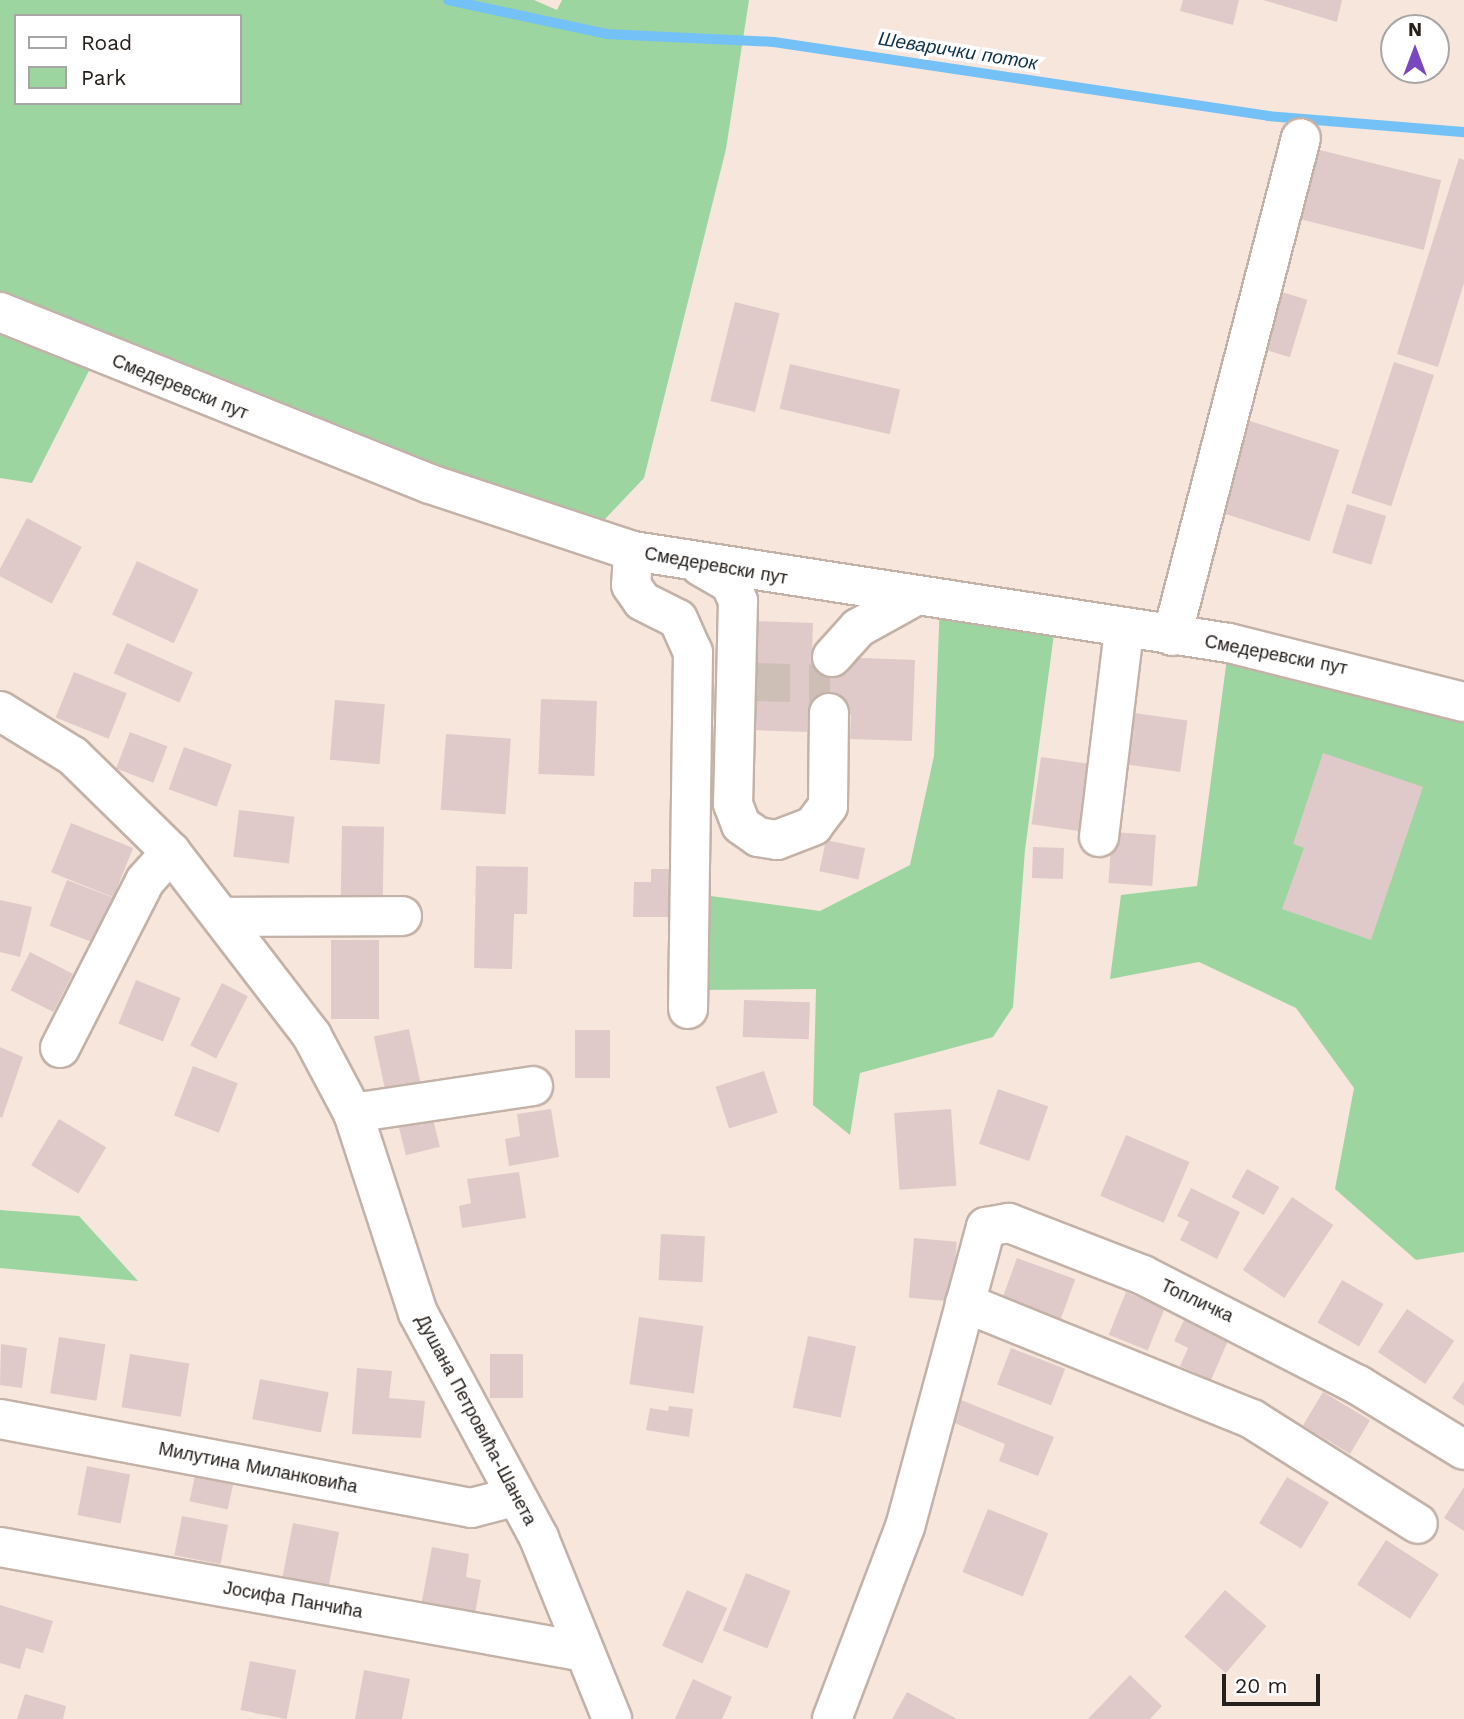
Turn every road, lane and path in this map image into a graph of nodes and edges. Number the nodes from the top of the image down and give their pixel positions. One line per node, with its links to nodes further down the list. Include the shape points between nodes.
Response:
1 (1301, 138): 7 (street)
2 (0, 313): 3 (street, Смедеревски пут, via 430,484)
3 (633, 551): 4 (street, Смедеревски пут); 16 (street, via 631,585 642,601 678,619 693,652)
4 (700, 566): 5 (street, Смедеревски пут); 11 (street, via 730,583 738,601 744,681 733,804 741,825 758,837 777,839 813,826 828,806)
5 (912, 598): 6 (street, Смедеревски пут); 8 (street, via 842,640)
6 (1124, 629): 7 (street, Смедеревски пут); 12 (street)
7 (1172, 636): 9 (street, Смедеревски пут, via 1312,660)
8 (832, 657)
9 (1464, 702)
10 (0, 711): 13 (street, Душана Петровића-Шанета, via 74,756)
11 (829, 713)
12 (1098, 837)
13 (171, 852): 15 (street, Душана Петровића-Шанета); 17 (street, via 145,881)
14 (402, 916): 15 (street)
15 (225, 917): 19 (street, Душана Петровића-Шанета, via 312,1036)
16 (688, 1009)
17 (60, 1048)
18 (533, 1086): 19 (street)
19 (354, 1113): 23 (street, Душана Петровића-Шанета, via 418,1313)
20 (965, 1303): 22 (street, Топличка, via 980,1236 986,1227 1009,1223 1241,1322); 24 (street, via 1252,1419); 28 (street, Топличка, via 905,1527)
21 (0, 1419): 23 (street, Милутина Миланковића, via 471,1507)
22 (1464, 1450)
23 (514, 1497): 26 (street, Душана Петровића-Шанета, via 538,1538)
24 (1418, 1524)
25 (0, 1548): 26 (street, Јосифа Панчића)
26 (585, 1652): 27 (street, Душана Петровића-Шанета)
27 (612, 1719)
28 (832, 1719)

